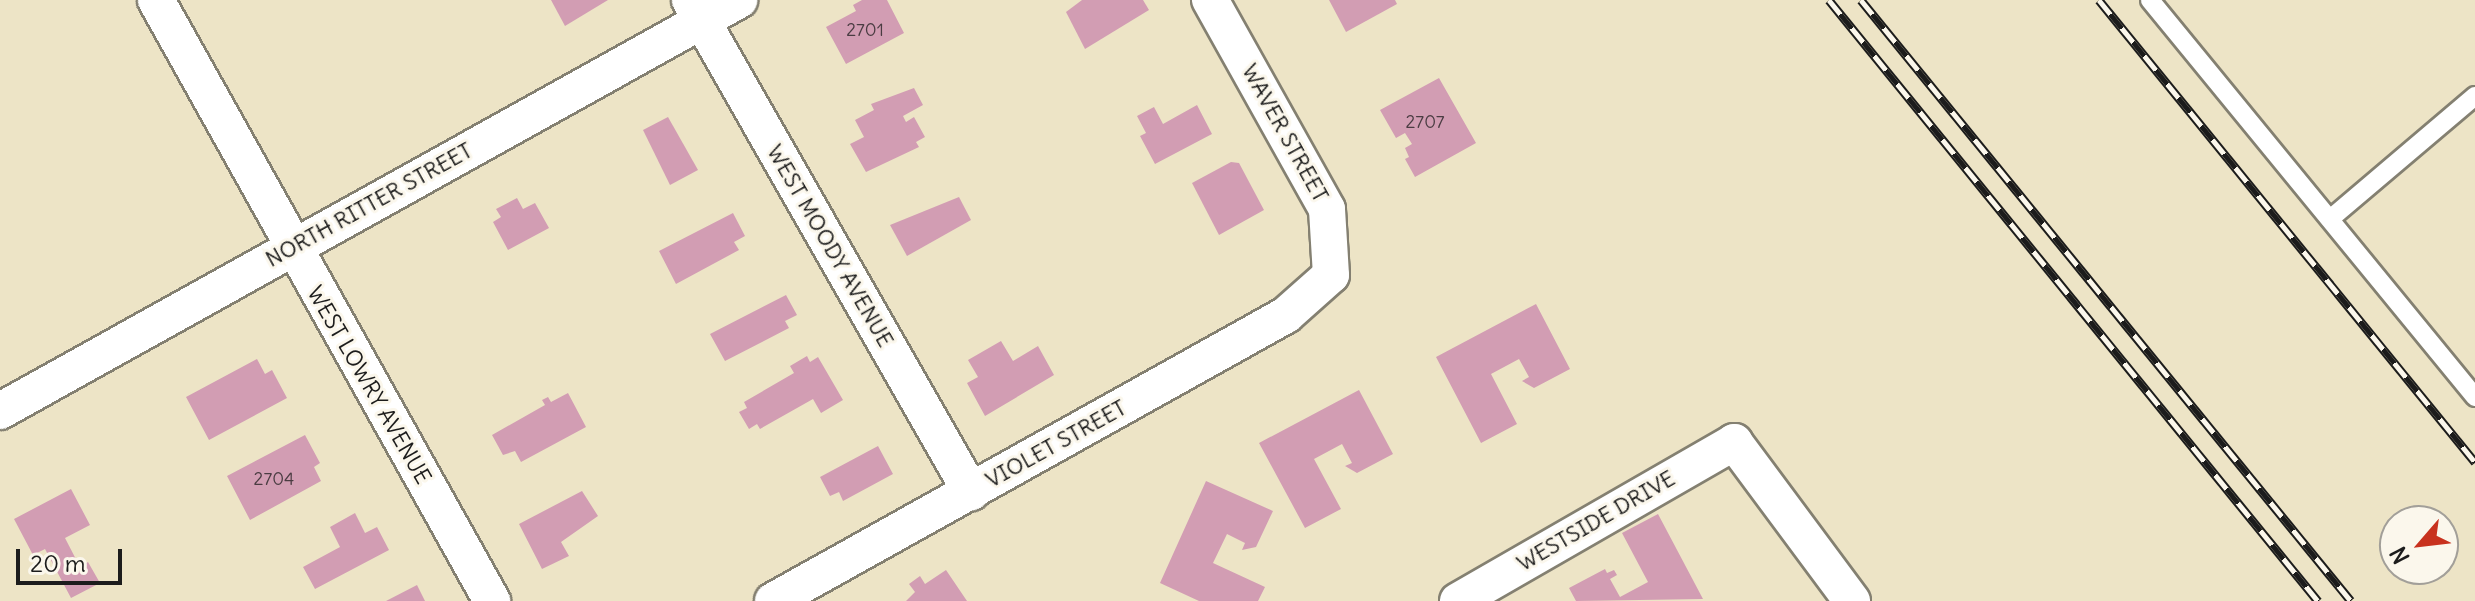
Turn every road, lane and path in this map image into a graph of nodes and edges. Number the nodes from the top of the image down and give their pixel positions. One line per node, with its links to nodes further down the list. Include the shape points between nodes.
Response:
1 (156, 0): 8 (street, WEST LOWRY AVENUE)
2 (739, 0): 5 (street, NORTH RITTER STREET)
3 (1210, 0): 9 (street, WAVER STREET, via 1327,209)
4 (2150, 0): 7 (lane)
5 (695, 10): 8 (street, NORTH RITTER STREET); 12 (street, WEST MOODY AVENUE)
6 (2475, 96): 7 (lane)
7 (2330, 219): 10 (lane)
8 (292, 249): 11 (street, NORTH RITTER STREET); 13 (street, WEST LOWRY AVENUE)
9 (1331, 275): 12 (street, VIOLET STREET, via 1286,315)
10 (2475, 397)
11 (0, 411)
12 (971, 492): 14 (street, VIOLET STREET)
13 (492, 601)
14 (773, 601)
15 (1458, 601): 16 (street, WESTSIDE DRIVE, via 1734,442)
16 (1852, 601)

